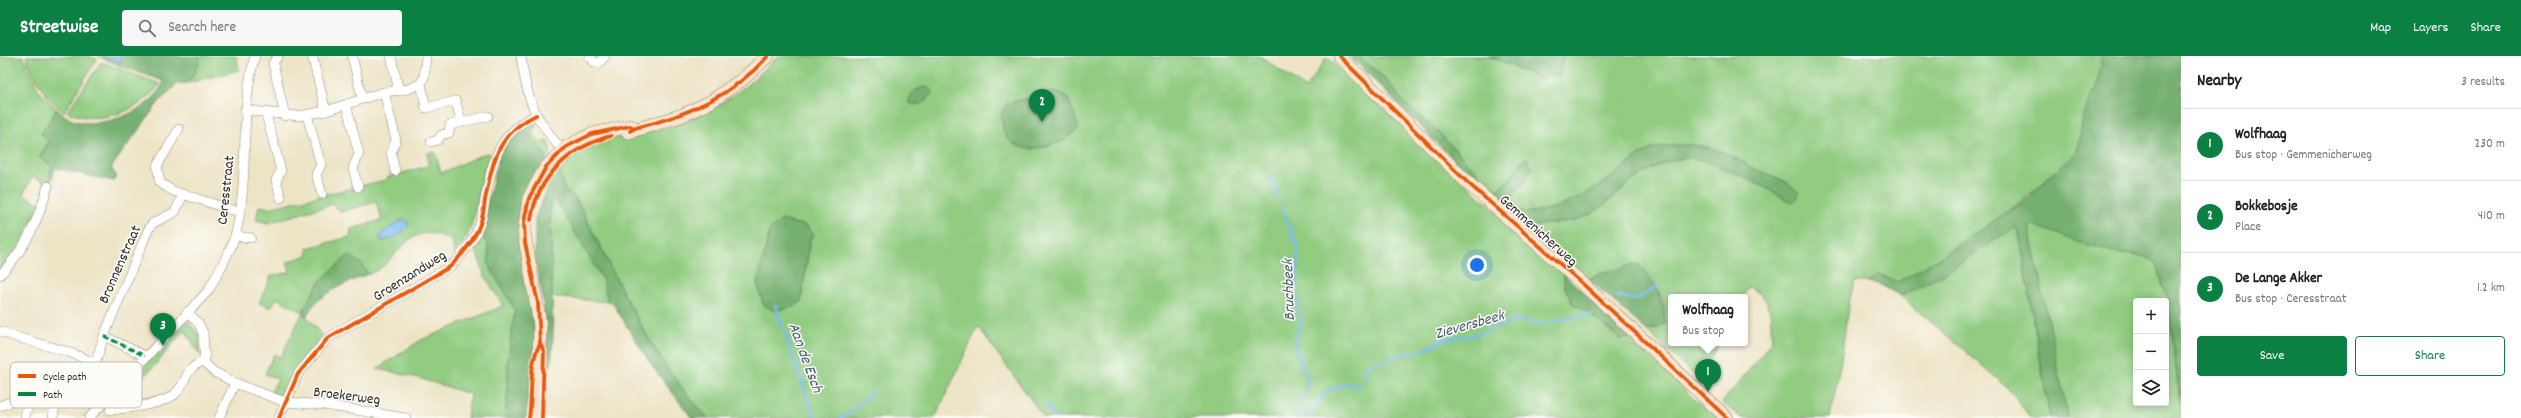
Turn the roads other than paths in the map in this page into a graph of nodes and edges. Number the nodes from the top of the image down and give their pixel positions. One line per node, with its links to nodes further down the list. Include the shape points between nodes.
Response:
1 (255, 56): 17 (street, Ceresstraat, via 246,90)
2 (278, 56): 22 (street, via 273,63)
3 (312, 56): 18 (street)
4 (352, 56): 15 (street)
5 (391, 56): 13 (street)
6 (426, 56): 12 (street, via 426,72)
7 (521, 56): 21 (street, via 526,89)
8 (590, 56): 9 (street, via 599,63)
9 (605, 56)
10 (768, 56): 27 (main road, via 744,78 710,102 674,118 634,128 630,126 592,134)
11 (1339, 56): 65 (main road, Gemmenicherweg, via 1468,183 1584,285)
12 (421, 83): 13 (street); 24 (street, via 426,108 456,101)
13 (399, 91): 14 (street)
14 (384, 92): 15 (street); 28 (street, via 396,140 391,153)
15 (362, 98): 16 (street)
16 (346, 104): 18 (street); 30 (street, via 359,154 353,168)
17 (245, 110): 19 (street); 34 (street, Ceresstraat)
18 (326, 111): 20 (street)
19 (266, 114): 22 (street); 33 (street, via 281,171 276,180)
20 (307, 115): 22 (street); 31 (street, via 321,165 316,174)
21 (536, 115): 27 (street); 49 (street, Groenzandweg, via 501,142 494,157 481,222 467,249 451,266 328,338 298,374)
22 (286, 116)
23 (488, 116): 24 (street)
24 (461, 122): 26 (street, via 450,125 448,133)
25 (179, 129): 32 (street, via 157,166 157,172 160,183)
26 (431, 142)
27 (564, 154): 47 (main road, via 539,194 532,213 528,250 540,329)
28 (395, 171)
29 (48, 186): 37 (street, via 31,234 18,256)
30 (358, 187)
31 (322, 194)
32 (183, 195): 34 (street); 40 (street, Bronnenstraat, via 175,212 156,221 148,230)
33 (281, 198)
34 (239, 212): 35 (street, Ceresstraat)
35 (235, 236): 36 (street); 38 (street, Ceresstraat, via 208,291)
36 (251, 238)
37 (0, 275)
38 (187, 312): 41 (street, Ceresstraat); 42 (street, via 199,324 203,333)
39 (0, 331): 43 (street, via 44,347 67,351)
40 (104, 336): 41 (street); 44 (street, Bronnenstraat)
41 (145, 356): 45 (street, Ceresstraat)
42 (204, 360): 46 (street, Broekerweg, via 214,372); 50 (street, via 190,368 178,390 167,399)
43 (91, 362)
44 (96, 362)
45 (140, 362)
46 (235, 383): 49 (street, Broekerweg); 60 (street)
47 (538, 396): 63 (main road); 64 (main road)
48 (10, 402): 51 (street)
49 (285, 402): 61 (street, Groenzandweg); 62 (street, Broekerweg, via 324,405)
50 (142, 404)
51 (0, 406)
52 (27, 408): 57 (street)
53 (54, 408): 58 (street)
54 (98, 408): 59 (street, Ceresstraat)
55 (120, 408): 56 (street)
56 (110, 410)
57 (25, 418)
58 (53, 418)
59 (89, 418)
60 (219, 418)
61 (279, 418)
62 (406, 418)
63 (533, 418)
64 (538, 418)
65 (1727, 418)

